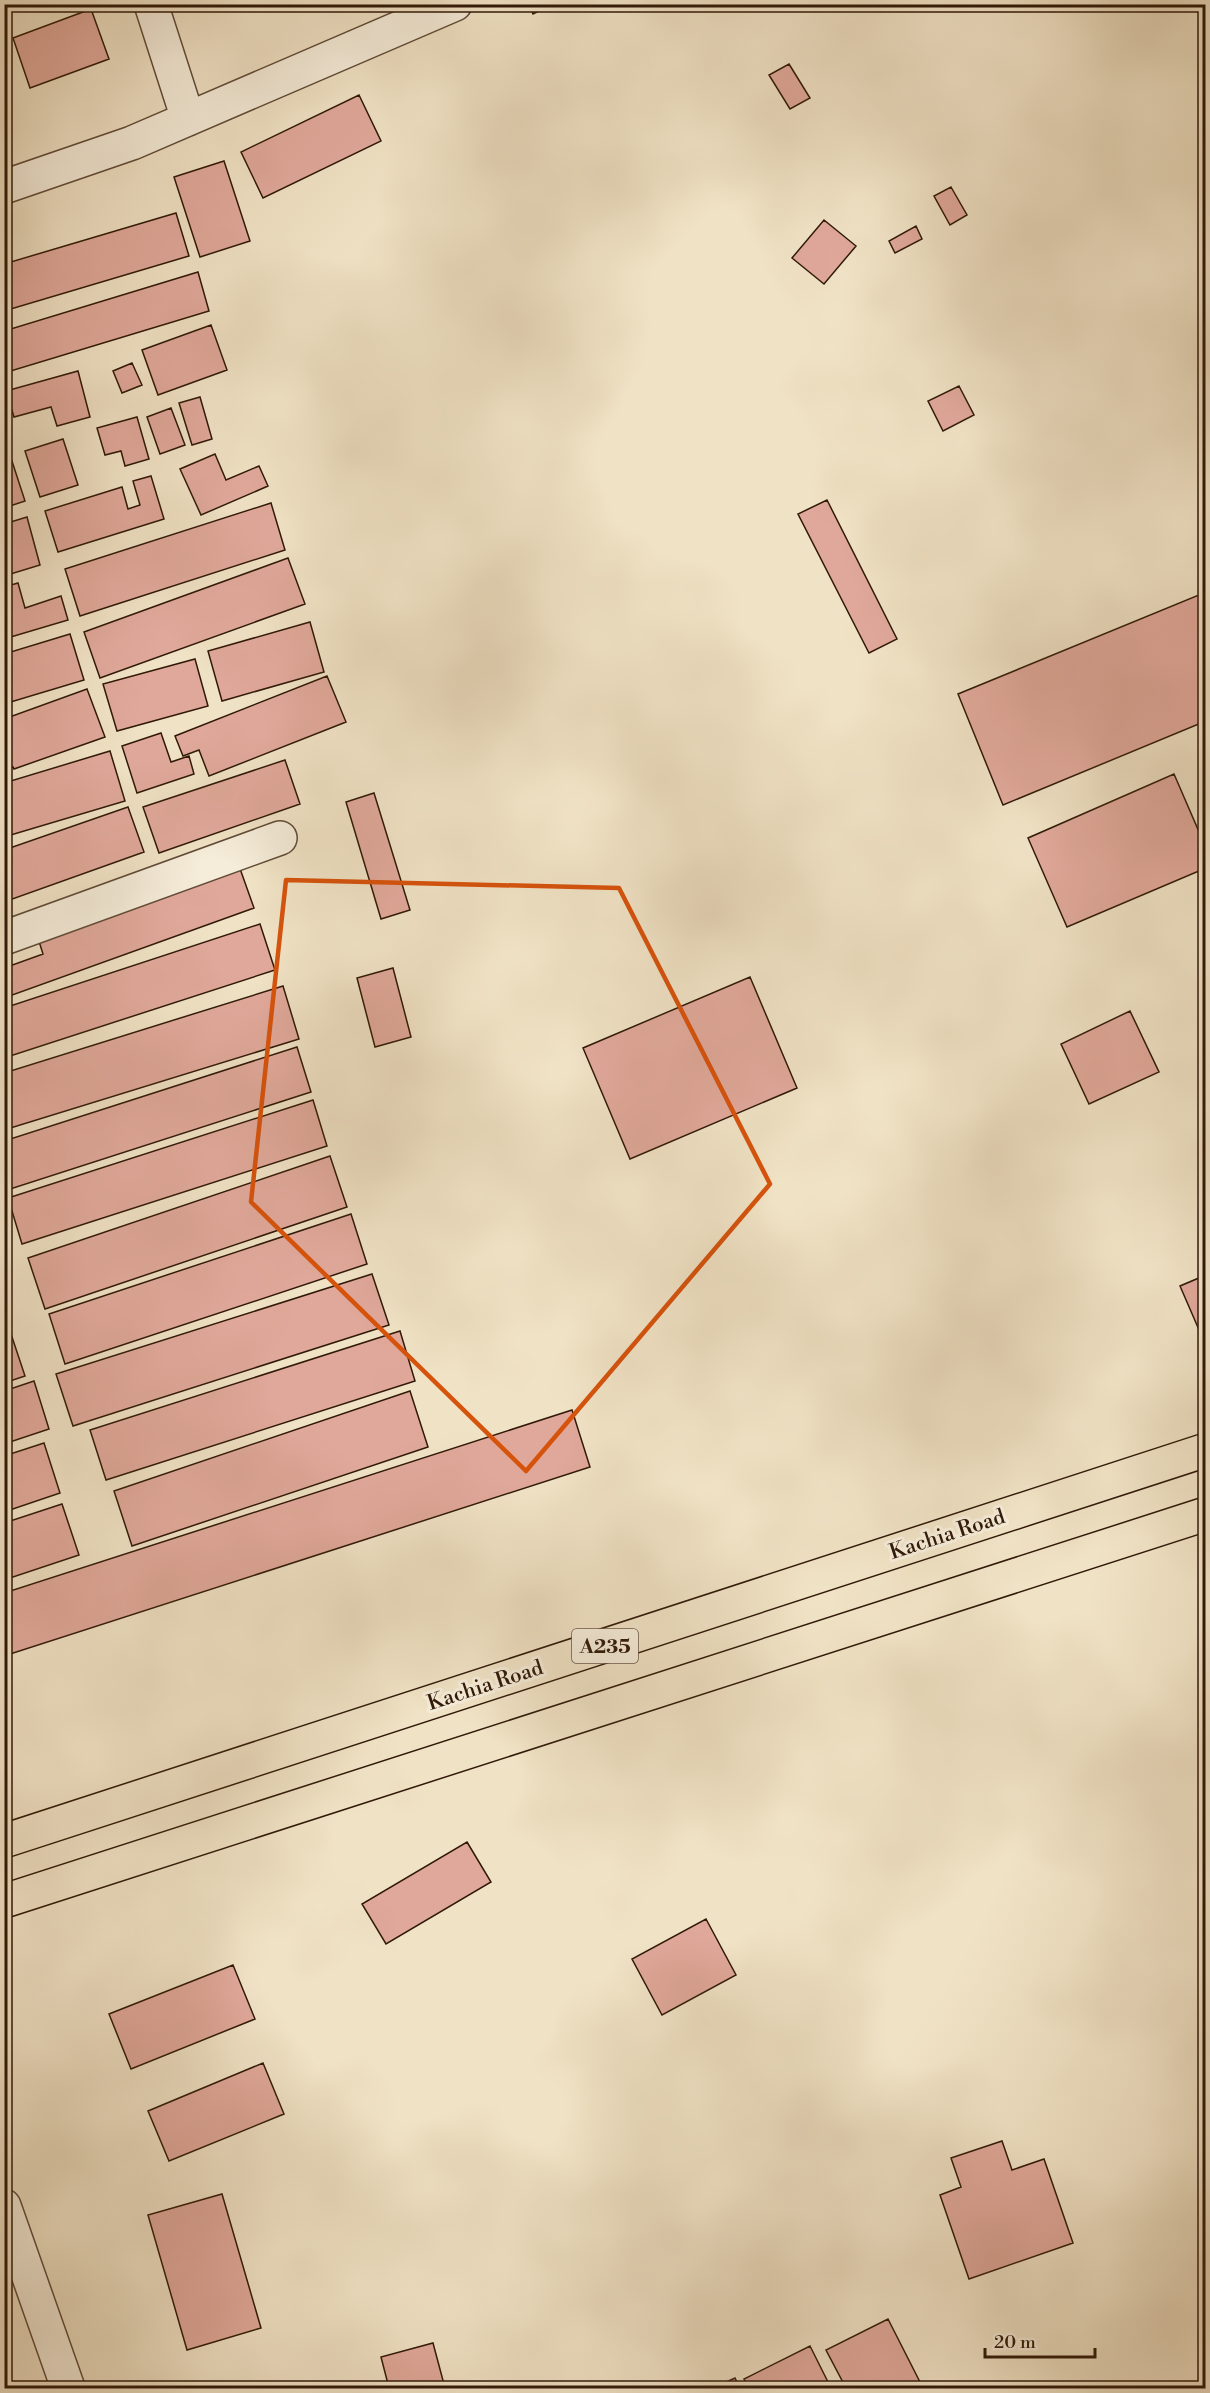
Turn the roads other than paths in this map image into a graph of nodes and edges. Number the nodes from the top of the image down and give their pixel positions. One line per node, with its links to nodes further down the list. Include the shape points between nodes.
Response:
1 (151, 4): 3 (street)
2 (455, 4): 3 (street)
3 (188, 119): 4 (street, via 132,143)
4 (4, 187)
5 (280, 838): 6 (street)
6 (4, 938)
7 (1206, 1450): 9 (highway, Kachia Road / A235)
8 (1206, 1514): 10 (highway)
9 (4, 1841)
10 (4, 1901)
11 (4, 2206): 12 (street)
12 (68, 2388)

